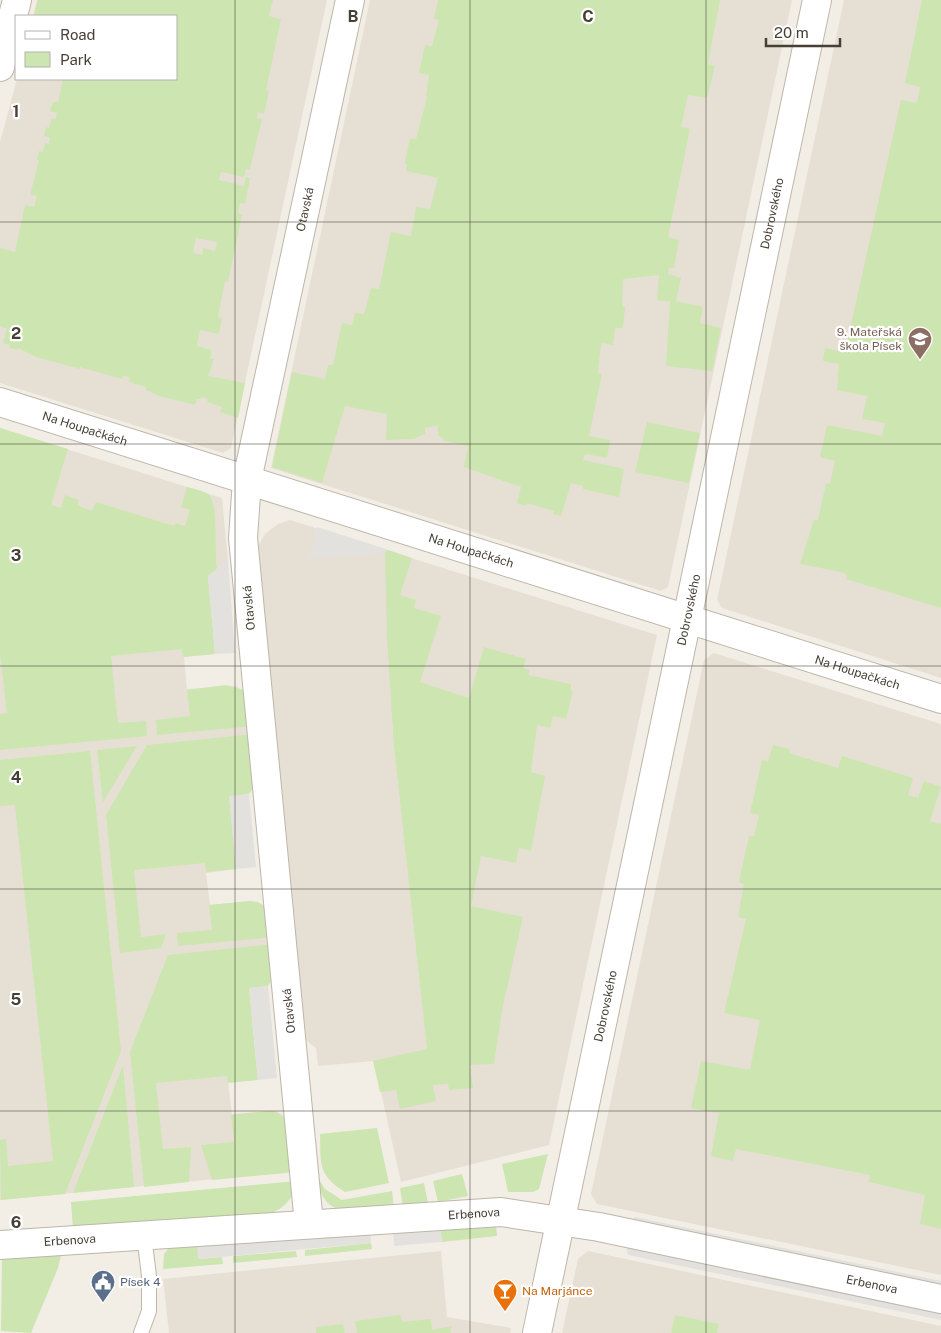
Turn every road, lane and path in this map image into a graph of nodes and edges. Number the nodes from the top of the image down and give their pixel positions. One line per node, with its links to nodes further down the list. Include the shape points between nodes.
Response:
1 (17, 0): 4 (street)
2 (350, 0): 6 (street, Otavská)
3 (817, 0): 7 (street, Dobrovského)
4 (0, 67)
5 (0, 402): 6 (street, Na Houpačkách)
6 (247, 480): 7 (street, Na Houpačkách); 10 (street, Otavská, via 244,546)
7 (686, 619): 8 (street, Na Houpačkách); 9 (street, Dobrovského)
8 (941, 698)
9 (561, 1220): 10 (street, Erbenova, via 501,1212); 13 (street, Erbenova); 15 (street, Dobrovského)
10 (309, 1224): 11 (street, Erbenova)
11 (144, 1235): 12 (street, Erbenova); 14 (lane, via 150,1276 149,1311)
12 (0, 1245)
13 (941, 1299)
14 (141, 1333)
15 (537, 1333)

